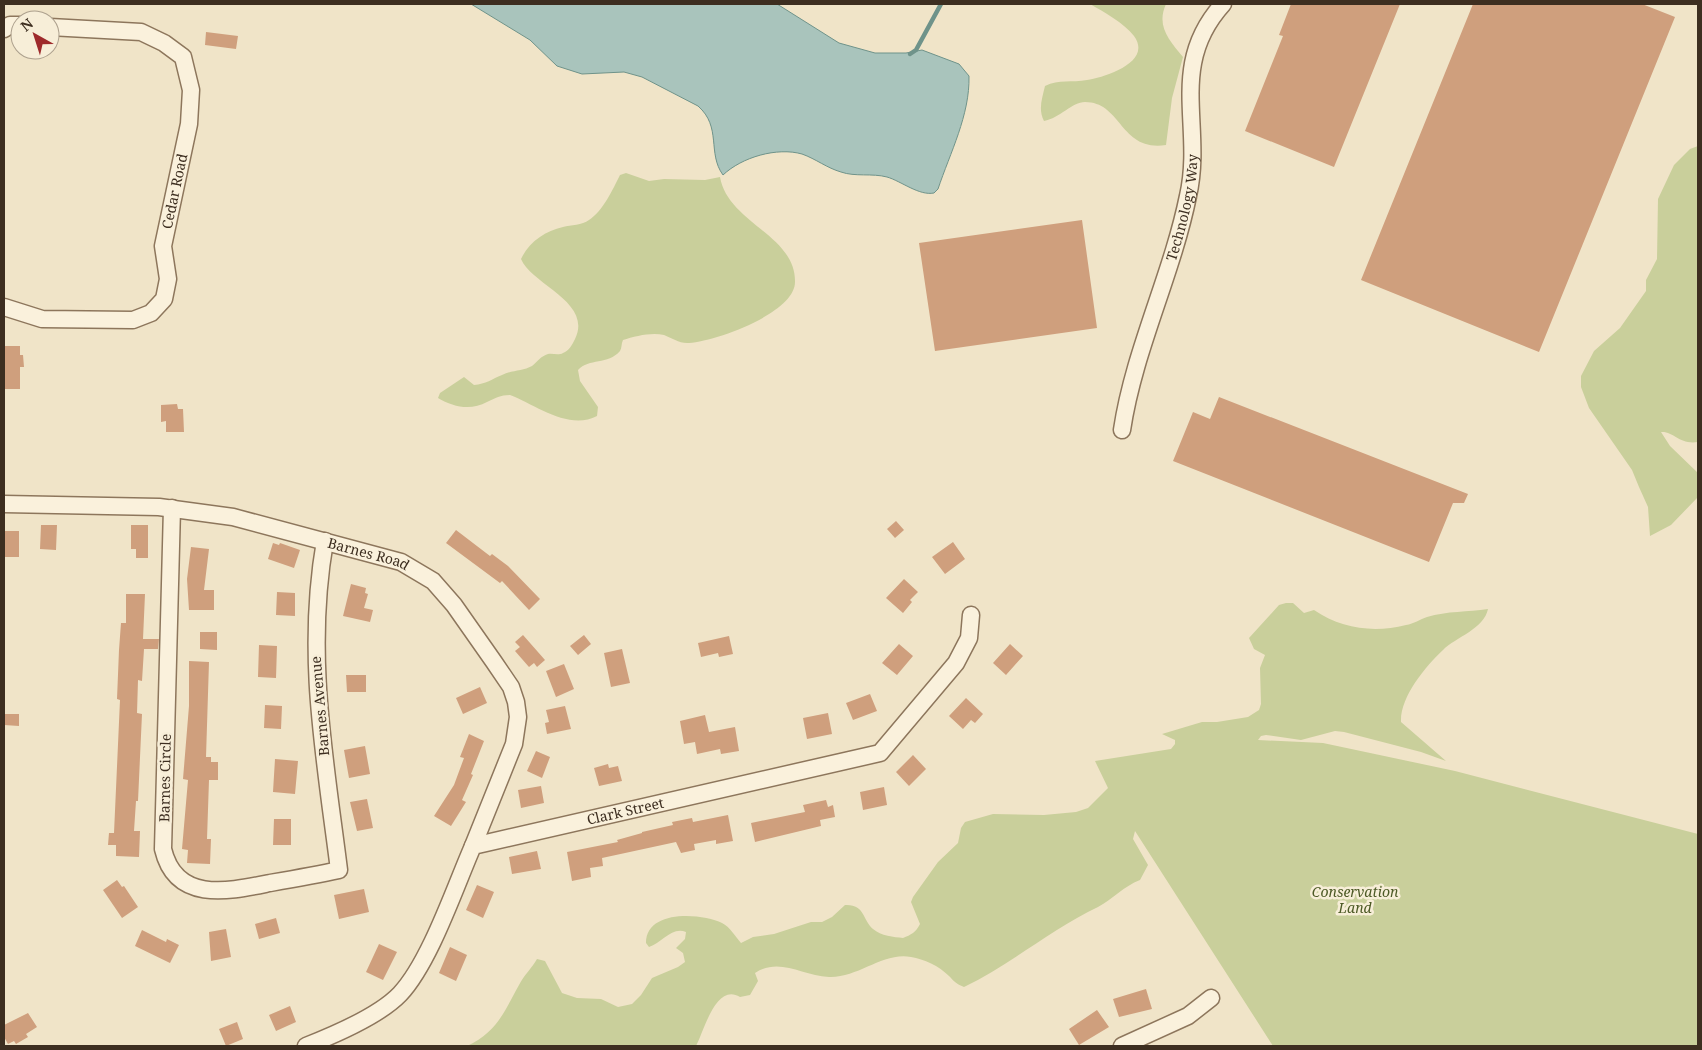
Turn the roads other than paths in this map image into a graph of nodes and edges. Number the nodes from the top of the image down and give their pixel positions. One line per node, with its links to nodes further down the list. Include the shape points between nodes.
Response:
1 (1223, 4): 4 (street, Technology Way, via 1204,28 1193,62 1189,97 1193,144 1189,196)
2 (60, 28): 3 (street, Cedar Road, via 141,32 183,57 191,90 190,124 163,246 168,278 164,299 151,313 133,320 42,319)
3 (4, 307)
4 (1122, 430)
5 (4, 504): 6 (street, Barnes Road)
6 (172, 508): 7 (street, Barnes Road, via 233,517); 10 (street, Barnes Circle, via 165,856 182,880 208,891 235,890)
7 (325, 541): 9 (street, Barnes Road, via 401,562 433,581 454,605 510,687 518,717 514,744); 10 (street, Barnes Avenue, via 319,573 315,646 327,783)
8 (971, 615): 9 (street, Clark Street, via 968,638 956,663 880,752)
9 (472, 846): 12 (street, via 422,961 399,994 376,1012)
10 (339, 870)
11 (1210, 998): 13 (street, via 1188,1016)
12 (306, 1046)
13 (1122, 1046)

